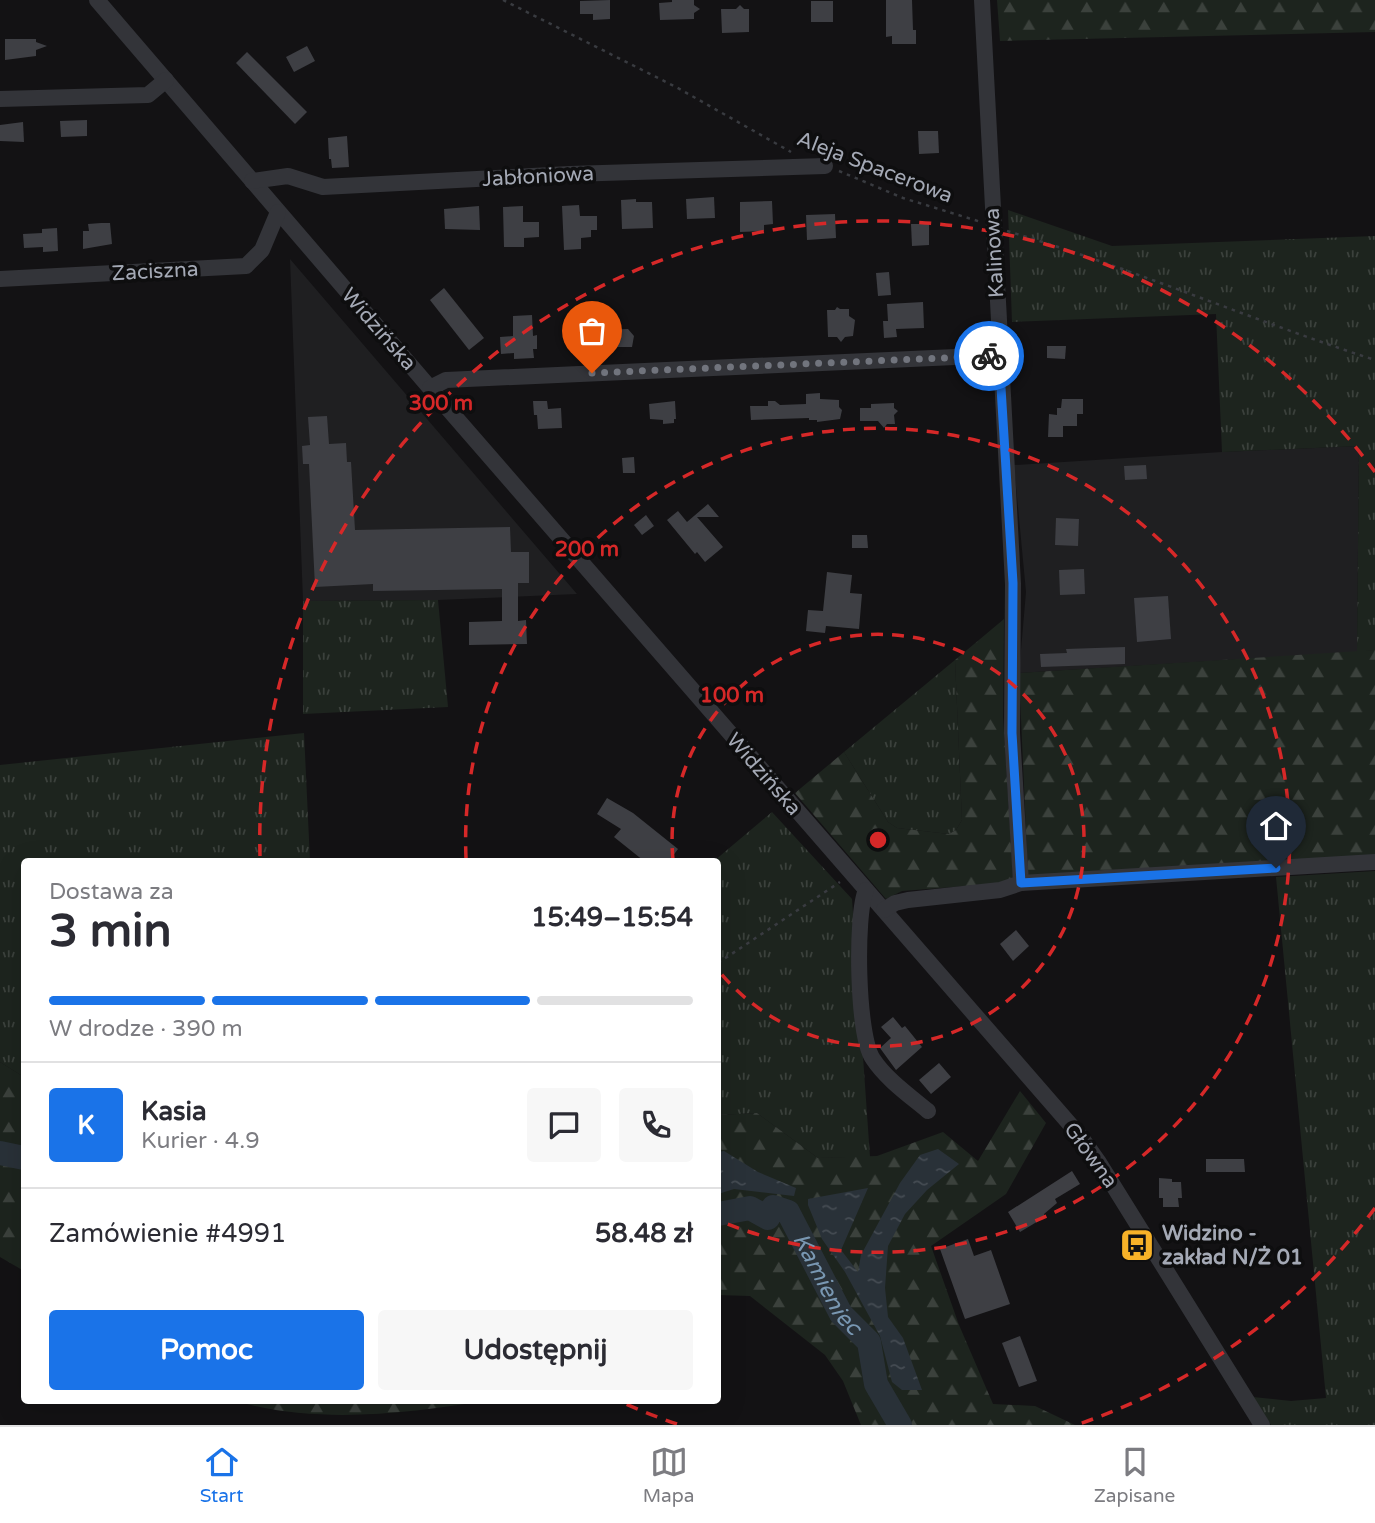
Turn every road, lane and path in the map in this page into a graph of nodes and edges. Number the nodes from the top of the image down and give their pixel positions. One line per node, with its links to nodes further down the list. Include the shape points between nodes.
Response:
1 (97, 0): 4 (street, Widzińska)
2 (503, 0): 6 (path, Aleja Spacerowa)
3 (982, 0): 10 (street, Kalinowa)
4 (166, 80): 5 (street, via 148,95); 8 (street, Widzińska)
5 (0, 99)
6 (802, 156)
7 (825, 166): 8 (street, Jabłoniowa, via 323,187 288,176); 10 (path, Aleja Spacerowa, via 903,198)
8 (252, 181): 9 (street, Widzińska)
9 (278, 212): 11 (street, Zaciszna, via 262,250 246,266); 14 (street, Widzińska)
10 (992, 226): 12 (street, Kalinowa); 13 (path, Aleja Spacerowa, via 1063,247)
11 (0, 279)
12 (999, 355): 14 (street, via 446,380); 17 (street, Kalinowa, via 1013,583 1012,733)
13 (1375, 360)
14 (430, 388): 16 (street, Widzińska)
15 (1375, 862): 17 (street)
16 (851, 874): 18 (street, Widzińska); 20 (path)
17 (1021, 883): 19 (street, via 1000,890 908,900)
18 (866, 890): 19 (street, Widzińska); 21 (street, via 859,936 865,1044 873,1060)
19 (884, 910): 22 (street, Główna, via 1087,1145)
20 (721, 961)
21 (928, 1111)
22 (1262, 1425)

